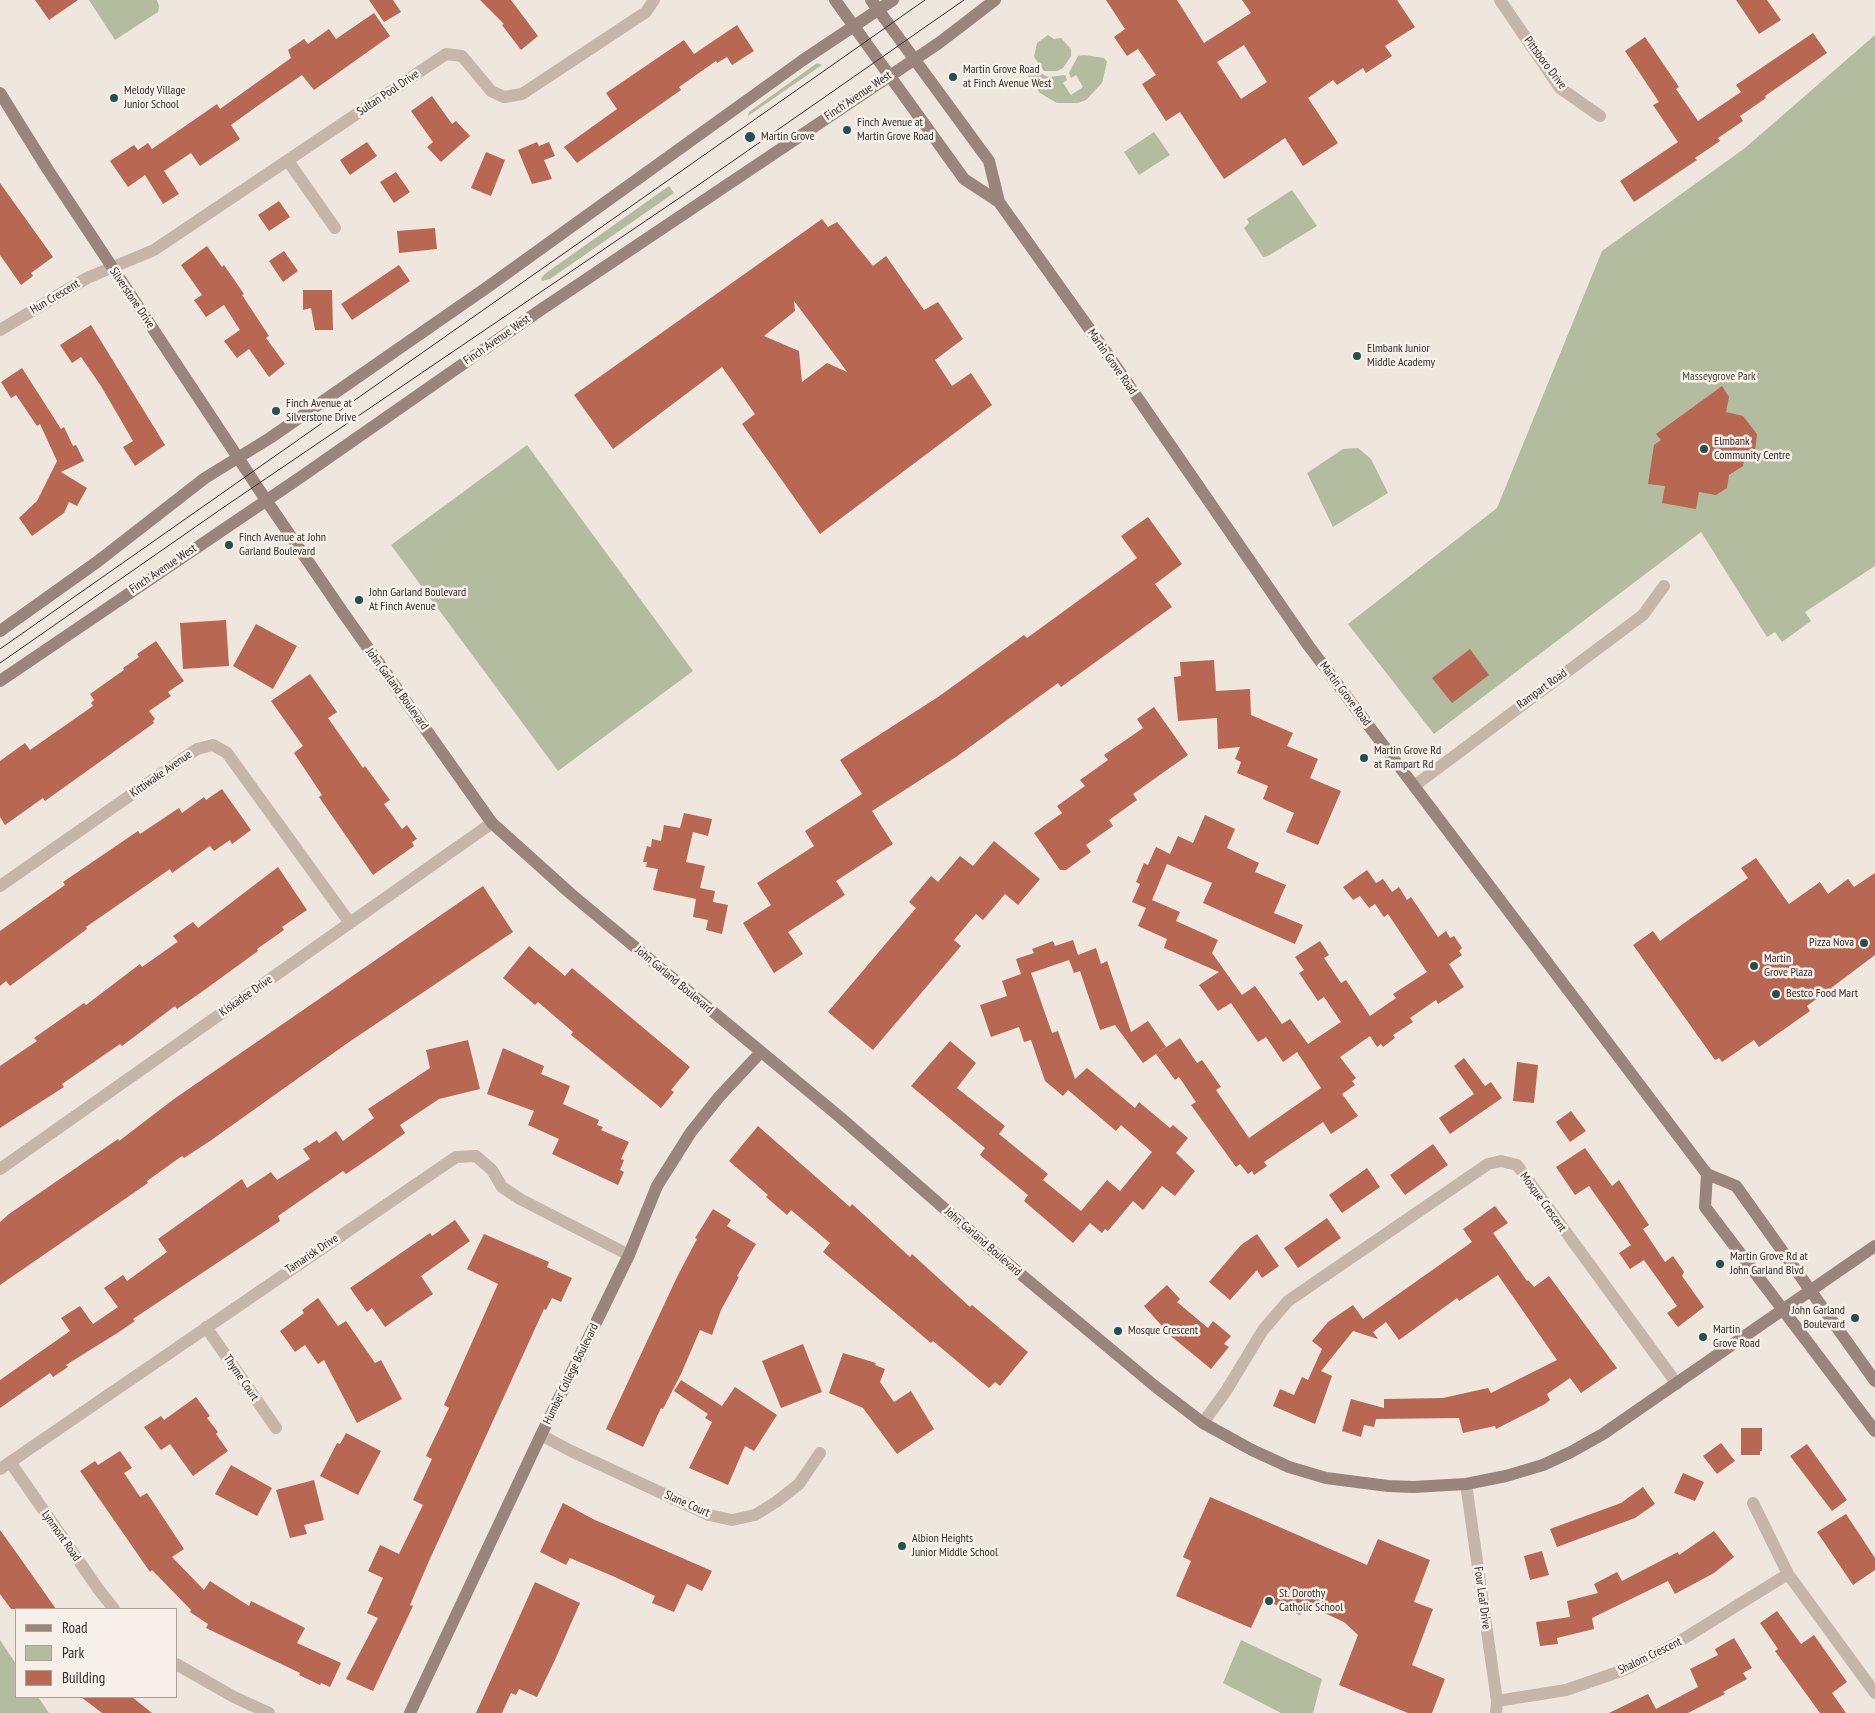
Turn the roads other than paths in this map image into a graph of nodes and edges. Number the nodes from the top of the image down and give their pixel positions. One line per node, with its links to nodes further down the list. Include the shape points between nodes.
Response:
1 (654, 0): 12 (street, Sultan Pool Drive, via 646,12 522,94 504,97 491,91 462,56 446,54)
2 (835, 0): 7 (main road, Martin Grove Road)
3 (893, 0): 6 (main road)
4 (995, 0): 8 (main road, Finch Avenue West)
5 (1500, 0): 11 (street, Pittsboro Drive, via 1560,88)
6 (875, 5): 7 (main road); 8 (main road, Martin Grove Road)
7 (853, 27): 9 (main road, Martin Grove Road); 17 (main road, via 489,286)
8 (915, 58): 9 (main road, Finch Avenue West); 13 (main road, Martin Grove Road, via 989,160)
9 (888, 76): 13 (main road, Martin Grove Road, via 964,179); 18 (main road, Finch Avenue West)
10 (0, 93): 15 (main road, Silverstone Drive)
11 (1600, 116)
12 (288, 161): 14 (street); 15 (street, Sultan Pool Drive, via 154,250)
13 (999, 202): 22 (main road, Martin Grove Road, via 1308,645)
14 (335, 228)
15 (111, 267): 16 (street, Hun Crescent); 17 (main road, Silverstone Drive)
16 (0, 330)
17 (239, 458): 18 (main road, Silverstone Drive); 20 (main road, via 205,478 97,562)
18 (266, 500): 21 (main road, Finch Avenue West); 23 (main road, John Garland Boulevard)
19 (1664, 586): 22 (street, Rampart Road, via 1643,616)
20 (0, 631)
21 (0, 681)
22 (1414, 786): 28 (main road, Martin Grove Road)
23 (492, 823): 25 (street, Kiskadee Drive); 26 (main road, John Garland Boulevard)
24 (0, 886): 25 (street, Kittiwake Avenue, via 197,750 213,745 227,753)
25 (350, 923): 27 (street, Kiskadee Drive)
26 (760, 1053): 30 (main road, Humber College Boulevard, via 719,1097 671,1162 647,1209); 36 (main road, John Garland Boulevard, via 841,1118 994,1252)
27 (0, 1169)
28 (1707, 1174): 31 (main road, via 1736,1186); 32 (main road, via 1704,1207)
29 (1875, 1246): 31 (main road, John Garland Boulevard)
30 (629, 1255): 33 (street, Tamarisk Drive, via 520,1199 502,1187 492,1170 476,1156 456,1156); 39 (main road, Humber College Boulevard)
31 (1812, 1290): 32 (main road, John Garland Boulevard); 34 (main road)
32 (1784, 1310): 35 (main road, John Garland Boulevard); 38 (main road)
33 (206, 1327): 37 (street, Thyme Court); 41 (street, Tamarisk Drive)
34 (1875, 1381)
35 (1676, 1384): 36 (street, Mosque Crescent, via 1517,1165 1501,1161 1488,1164 1288,1301 1263,1330); 42 (main road, John Garland Boulevard, via 1642,1409 1571,1452 1506,1476)
36 (1203, 1423): 42 (main road, John Garland Boulevard, via 1289,1467 1326,1478 1388,1486)
37 (276, 1428)
38 (1875, 1431)
39 (541, 1435): 40 (street, Slane Court, via 709,1515 732,1520 755,1514 776,1502 799,1484); 50 (main road, Humber College Boulevard)
40 (820, 1453)
41 (5, 1466): 45 (street, Lynmont Road)
42 (1466, 1484): 48 (street, Four Leaf Drive)
43 (1753, 1503): 44 (street)
44 (1788, 1574): 47 (street); 48 (street, Shalom Crescent, via 1675,1644 1624,1670 1566,1690)
45 (113, 1608)
46 (178, 1665): 49 (street)
47 (1875, 1693)
48 (1497, 1707)
49 (270, 1713)
50 (410, 1713)

